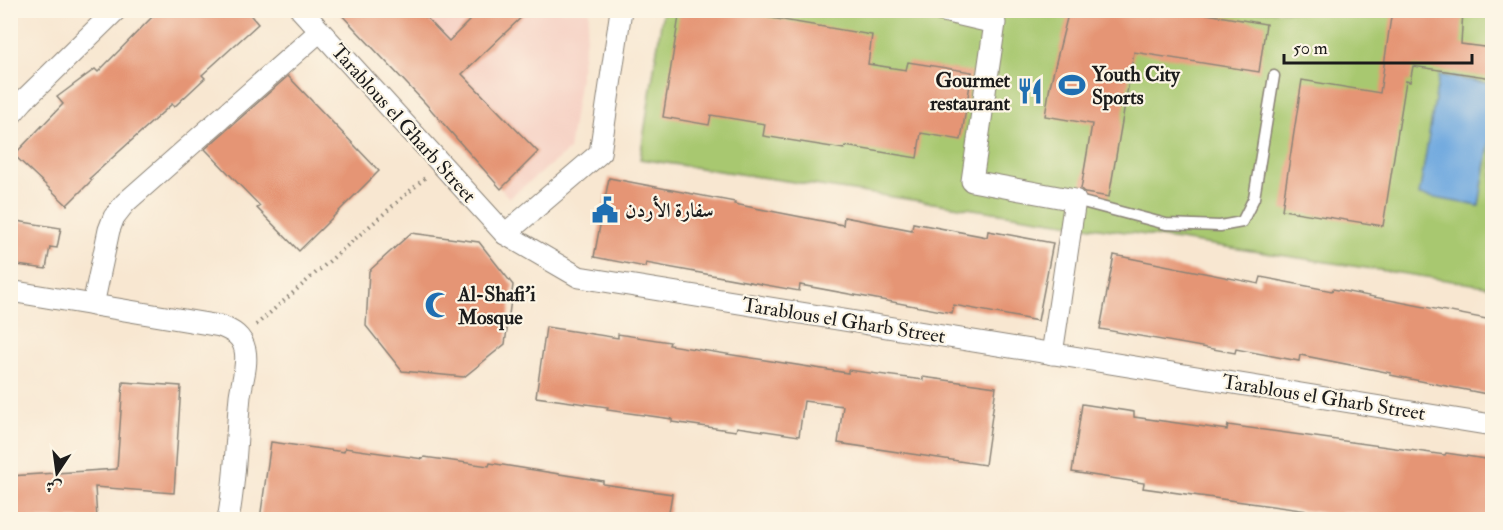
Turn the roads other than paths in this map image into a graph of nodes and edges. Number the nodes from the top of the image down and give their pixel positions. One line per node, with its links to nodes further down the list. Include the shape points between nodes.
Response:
1 (116, 10): 7 (street)
2 (301, 10): 5 (street, Tarablous el Gharb Street)
3 (621, 10): 9 (street, via 600,153)
4 (939, 10): 8 (street, via 995,23 972,181)
5 (320, 31): 9 (street, Tarablous el Gharb Street); 11 (street, via 125,203 109,230)
6 (1274, 76): 8 (lane, via 1254,198 1242,222 1220,226 1166,224)
7 (10, 117)
8 (1075, 200): 12 (street)
9 (505, 234): 12 (street, Tarablous el Gharb Street, via 579,277)
10 (10, 291): 11 (street)
11 (93, 305): 14 (street, via 220,326 241,338 246,360)
12 (1052, 354): 13 (street, Tarablous el Gharb Street)
13 (1492, 425)
14 (228, 519)

